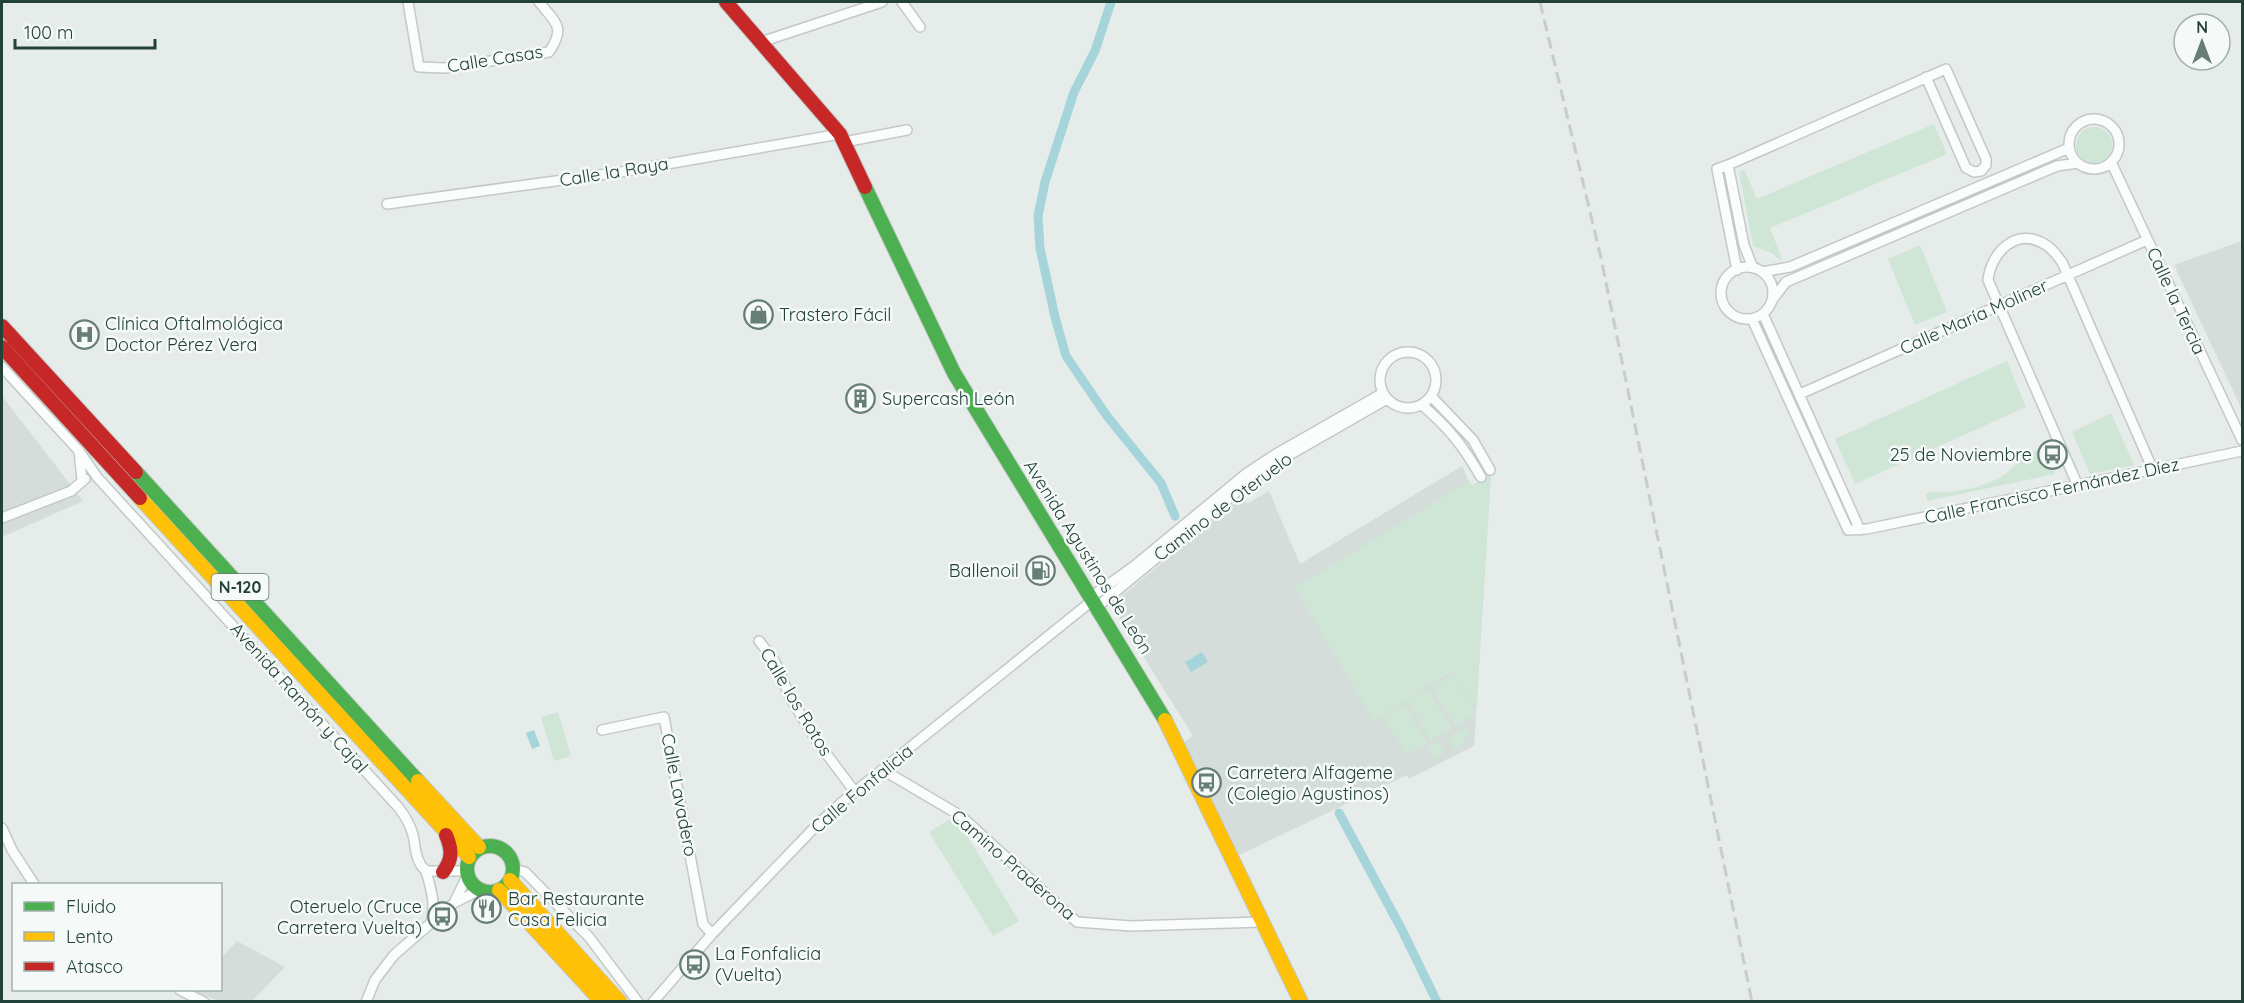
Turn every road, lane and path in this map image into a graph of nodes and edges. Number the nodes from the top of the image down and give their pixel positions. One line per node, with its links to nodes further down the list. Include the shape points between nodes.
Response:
1 (408, 2): 2 (street, Calle Casas, via 419,67 445,68 549,52 558,38 558,27)
2 (539, 2)
3 (726, 2): 7 (main road, Avenida Agustinos de León)
4 (882, 2): 7 (street)
5 (902, 2): 6 (street)
6 (920, 27)
7 (761, 42): 10 (main road, Avenida Agustinos de León)
8 (1926, 77): 8 (street, via 1966,168 1981,171 1986,159 1946,69); 14 (street)
9 (907, 130): 10 (street, Calle la Raya)
10 (842, 138): 15 (street, Calle la Raya); 42 (main road, Avenida Agustinos de León, via 954,373)
11 (2069, 148): 12 (street, via 2072,134 2081,123 2103,121 2117,136 2118,150); 13 (street); 18 (street, via 1790,267)
12 (2111, 162): 13 (street, via 2094,169); 16 (street, Calle la Tercia)
13 (2078, 163): 20 (street, via 2057,166 1786,282)
14 (1728, 165): 17 (street, via 1717,169); 18 (street, via 1744,245)
15 (387, 204)
16 (2147, 240): 19 (street, Calle María Moliner); 31 (street, Calle la Tercia)
17 (1737, 270): 18 (street); 23 (street, via 1724,281 1721,297 1736,316)
18 (1757, 270): 20 (street, via 1772,284)
19 (2067, 276): 21 (street, Calle María Moliner); 21 (street, via 2062,262 2044,244 2034,240 2007,244 1989,268 1988,280); 35 (street)
20 (1773, 299): 22 (street)
21 (1998, 307): 27 (street, Calle María Moliner); 39 (street)
22 (1763, 314): 23 (street); 27 (street)
23 (1752, 319): 41 (street, via 1848,530)
24 (2, 326): 49 (main road, N-120)
25 (2, 347): 48 (main road, N-120)
26 (2, 366): 32 (street, Avenida Ramón y Cajal)
27 (1800, 394): 41 (street)
28 (1385, 396): 29 (street, via 1381,370 1398,354 1409,352 1430,363 1435,373 1436,385); 30 (street, via 1403,408); 42 (street, Camino de Oteruelo, via 1276,462)
29 (1431, 396): 30 (street); 34 (street, via 1473,440)
30 (1422, 405): 37 (street, via 1445,425)
31 (2242, 440)
32 (79, 451): 36 (street, Avenida Ramón y Cajal); 38 (street)
33 (2242, 451): 35 (street, Calle Francisco Fernández Díez)
34 (1490, 470)
35 (2153, 470): 39 (street, Calle Francisco Fernández Díez)
36 (97, 477): 38 (street); 50 (street, Avenida Ramón y Cajal, via 399,808 412,833 420,865)
37 (1481, 477)
38 (82, 480): 40 (street, via 71,491)
39 (2078, 486): 41 (street, Calle Francisco Fernández Díez)
40 (2, 518)
41 (1860, 531)
42 (1094, 601): 45 (street, Calle Fonfalicia); 58 (main road, Avenida Agustinos de León, via 1160,709)
43 (759, 641): 46 (street, Calle los Rotos, via 774,660 791,699 816,740)
44 (602, 730): 59 (street, Calle Lavadero, via 664,717 703,924)
45 (883, 770): 46 (street, Calle Fonfalicia); 58 (street, Camino Praderona, via 961,816 1077,922 1131,926)
46 (855, 792): 59 (street, Calle Fonfalicia, via 816,826)
47 (2, 828): 53 (street)
48 (443, 828): 49 (main road, N-120); 51 (main road, via 453,856)
49 (470, 863): 51 (street); 52 (main road, via 492,845 511,859); 54 (main road, N-120, via 472,885); 56 (street)
50 (426, 871): 51 (street); 57 (street, Avenida Ramón y Cajal, via 433,895)
51 (443, 872)
52 (512, 875): 55 (main road); 64 (main road); 65 (street, via 525,872 579,925)
53 (33, 883)
54 (480, 890): 55 (main road); 56 (street)
55 (499, 890): 63 (main road)
56 (454, 903): 57 (street)
57 (431, 922): 62 (street, via 384,966)
58 (1262, 922): 67 (main road, Avenida Agustinos de León)
59 (712, 934): 66 (street, Calle Fonfalicia)
60 (182, 991): 61 (street)
61 (204, 1002)
62 (366, 1002)
63 (602, 1002)
64 (620, 1002)
65 (638, 1002)
66 (653, 1002)
67 (1301, 1002)

